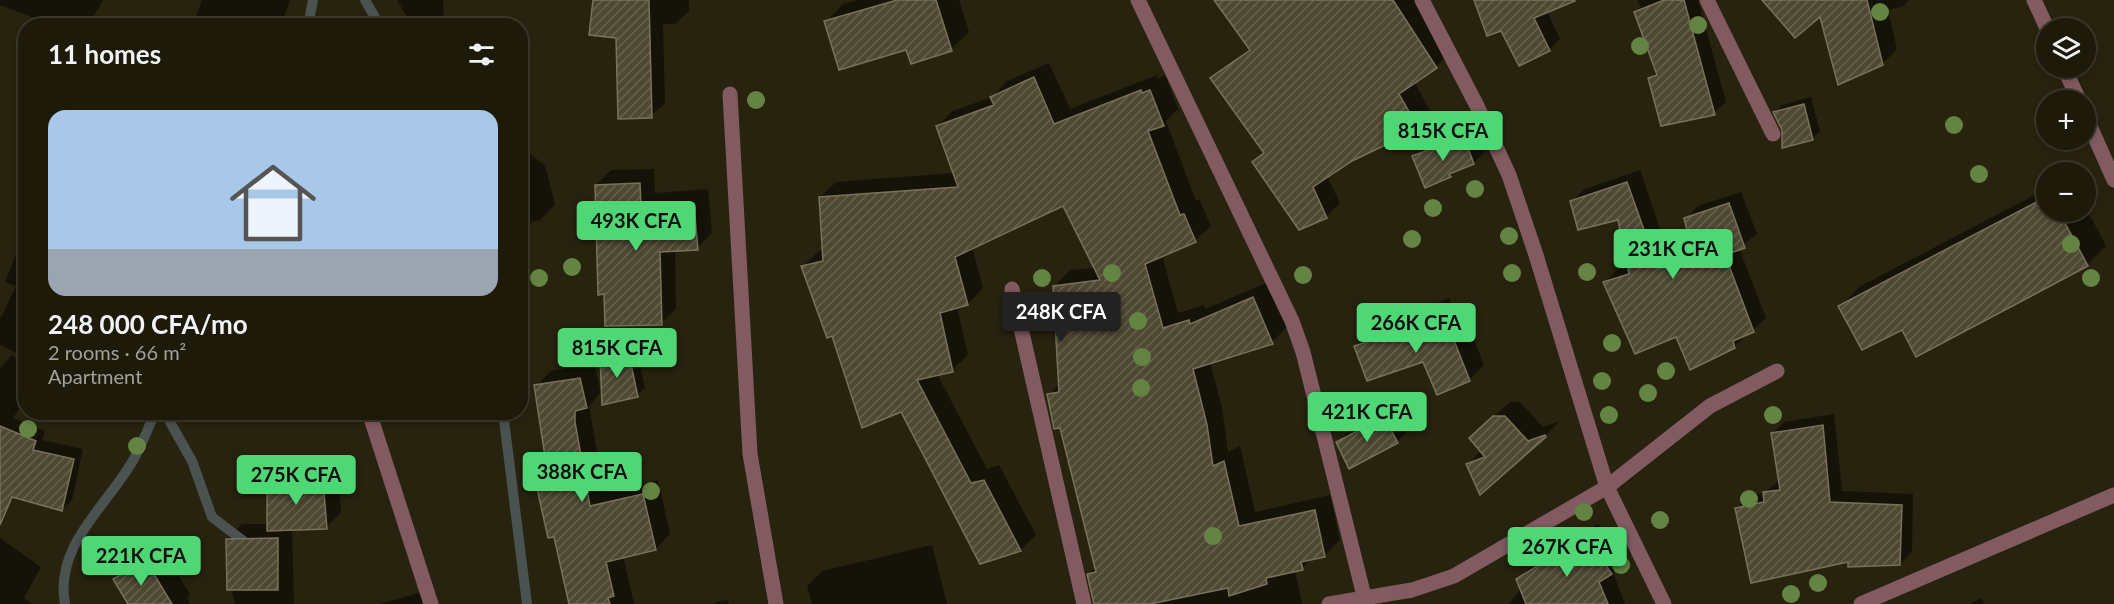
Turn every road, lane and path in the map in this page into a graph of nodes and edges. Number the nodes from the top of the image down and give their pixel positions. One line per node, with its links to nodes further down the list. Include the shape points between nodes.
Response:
1 (1138, 0): 15 (street, via 1292,321)
2 (1422, 0): 13 (street, via 1509,175)
3 (1707, 0): 7 (street)
4 (2034, 0): 5 (street)
5 (2042, 18)
6 (730, 94): 17 (street, via 750,454)
7 (1773, 134)
8 (2096, 140): 9 (street)
9 (2114, 180)
10 (1012, 289): 18 (street)
11 (1778, 370): 13 (street, via 1710,406)
12 (372, 420): 16 (street)
13 (1607, 487): 15 (street, via 1454,576); 20 (street)
14 (2114, 495): 21 (street)
15 (1365, 601): 19 (street)
16 (431, 604)
17 (776, 604)
18 (1084, 604)
19 (1329, 604)
20 (1664, 604)
21 (1861, 604)

